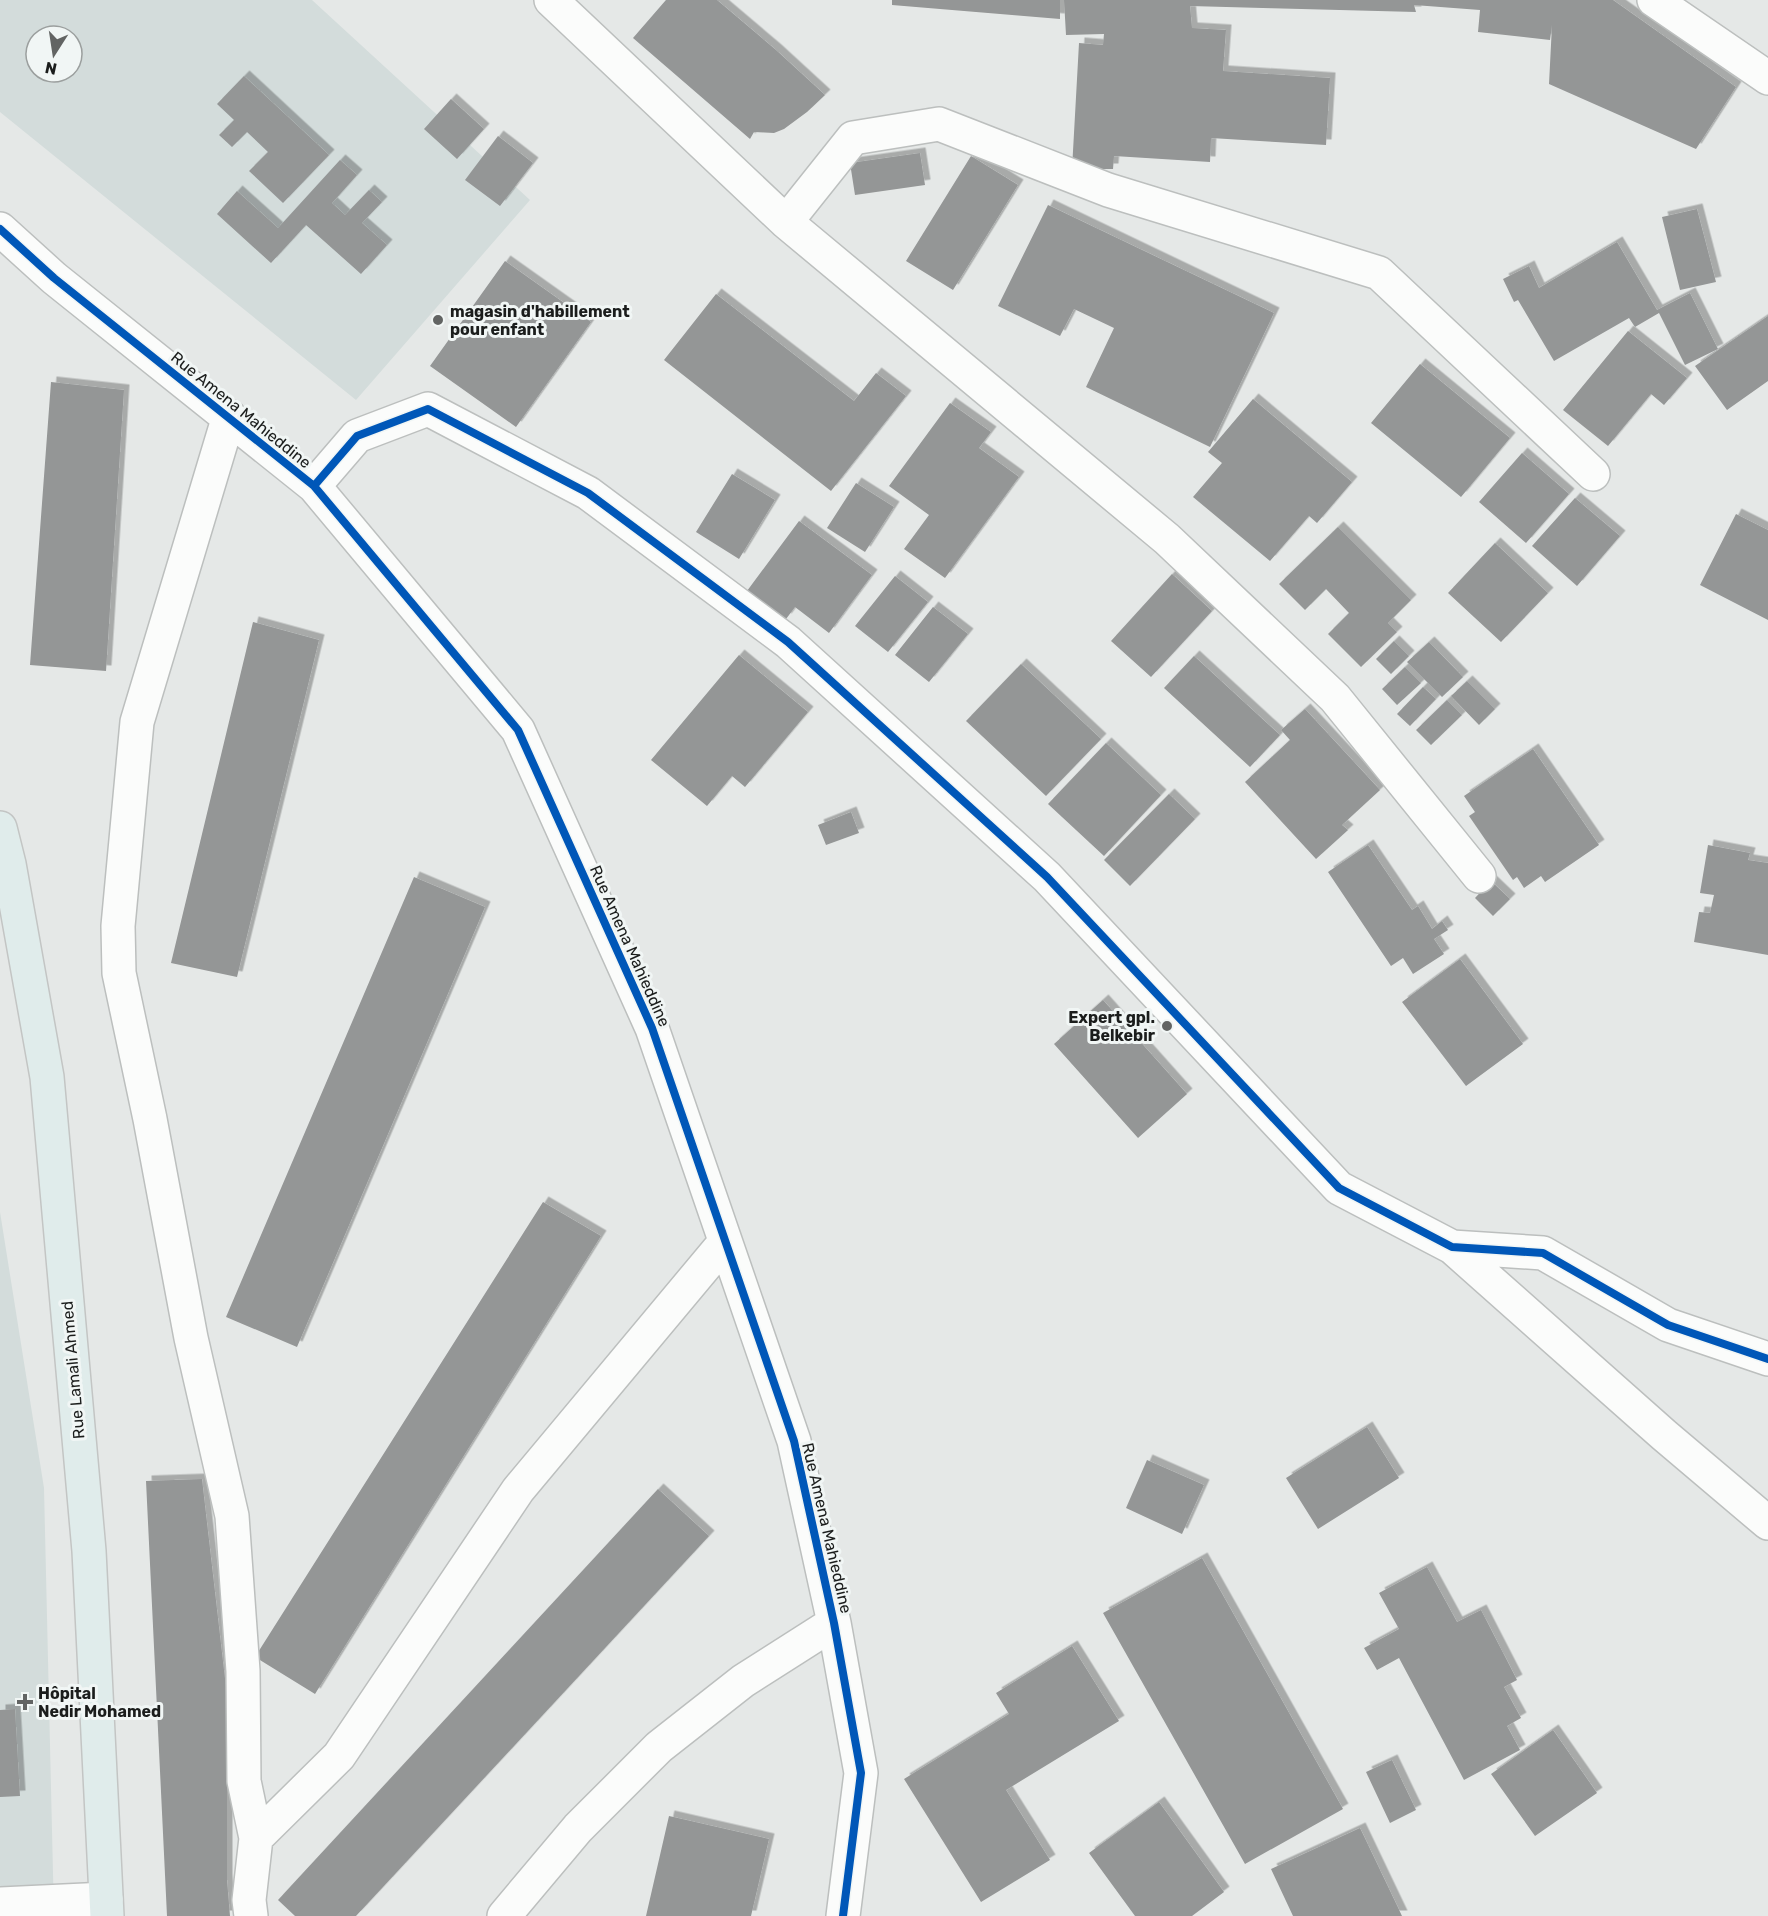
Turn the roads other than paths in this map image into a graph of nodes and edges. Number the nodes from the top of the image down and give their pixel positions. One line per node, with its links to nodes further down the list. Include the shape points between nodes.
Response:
1 (551, 0): 4 (street)
2 (1654, 0): 3 (street)
3 (1768, 78)
4 (786, 222): 9 (street, via 853,138 939,124 1108,190 1378,273); 12 (street, via 1167,539 1335,699)
5 (0, 229): 7 (street, Rue Amena Mahieddine)
6 (0, 260): 7 (street, Rue Amena Mahieddine)
7 (54, 278): 8 (street, Rue Amena Mahieddine)
8 (229, 416): 10 (street, Rue Amena Mahieddine); 18 (street, via 137,722 118,926 119,974 191,1338 232,1516 243,1671 244,1781)
9 (1593, 474)
10 (314, 486): 13 (street, Rue Amena Mahieddine, via 518,730 652,1028); 14 (street, via 357,436 428,409 588,493 788,642 1047,877 1339,1188)
11 (0, 828): 20 (main road, Rue Lamali Ahmed, via 46,1077 89,1551)
12 (1479, 876)
13 (725, 1242): 17 (street, Rue Amena Mahieddine, via 794,1441); 18 (street, via 518,1490 339,1756)
14 (1452, 1247): 15 (street, via 1543,1253 1668,1325); 16 (street)
15 (1768, 1359)
16 (1768, 1523)
17 (834, 1623): 22 (street, via 743,1681 659,1747 578,1828); 23 (street, Rue Amena Mahieddine, via 861,1773)
18 (256, 1838): 21 (street, via 249,1900)
19 (0, 1904): 20 (street)
20 (106, 1907)
21 (251, 1916)
22 (504, 1916)
23 (843, 1916)

